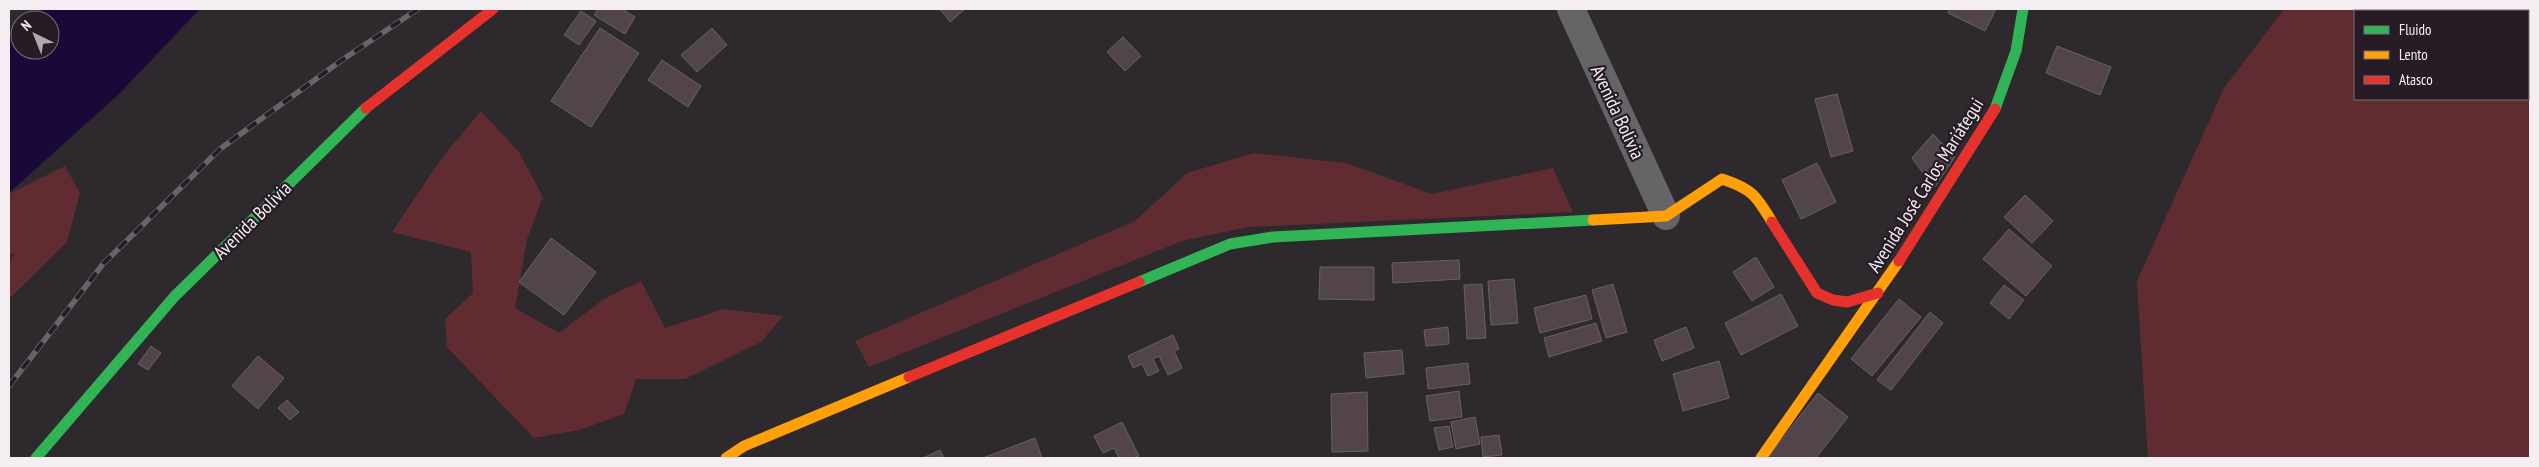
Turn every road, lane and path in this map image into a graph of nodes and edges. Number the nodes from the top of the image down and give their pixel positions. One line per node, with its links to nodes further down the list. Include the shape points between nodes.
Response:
1 (493, 9): 6 (street, Avenida Bolivia, via 357,115 174,298)
2 (1571, 9): 4 (street, Avenida Bolivia)
3 (2023, 9): 5 (street, Avenida José Carlos Mariátegui, via 2016,51 1994,112)
4 (1666, 216): 5 (street, via 1722,179 1737,184 1758,199 1817,293 1830,300 1847,303); 7 (street, via 1273,237 1230,244 744,446)
5 (1878, 293): 8 (street, Avenida José Carlos Mariátegui)
6 (36, 458)
7 (726, 458)
8 (1761, 458)

